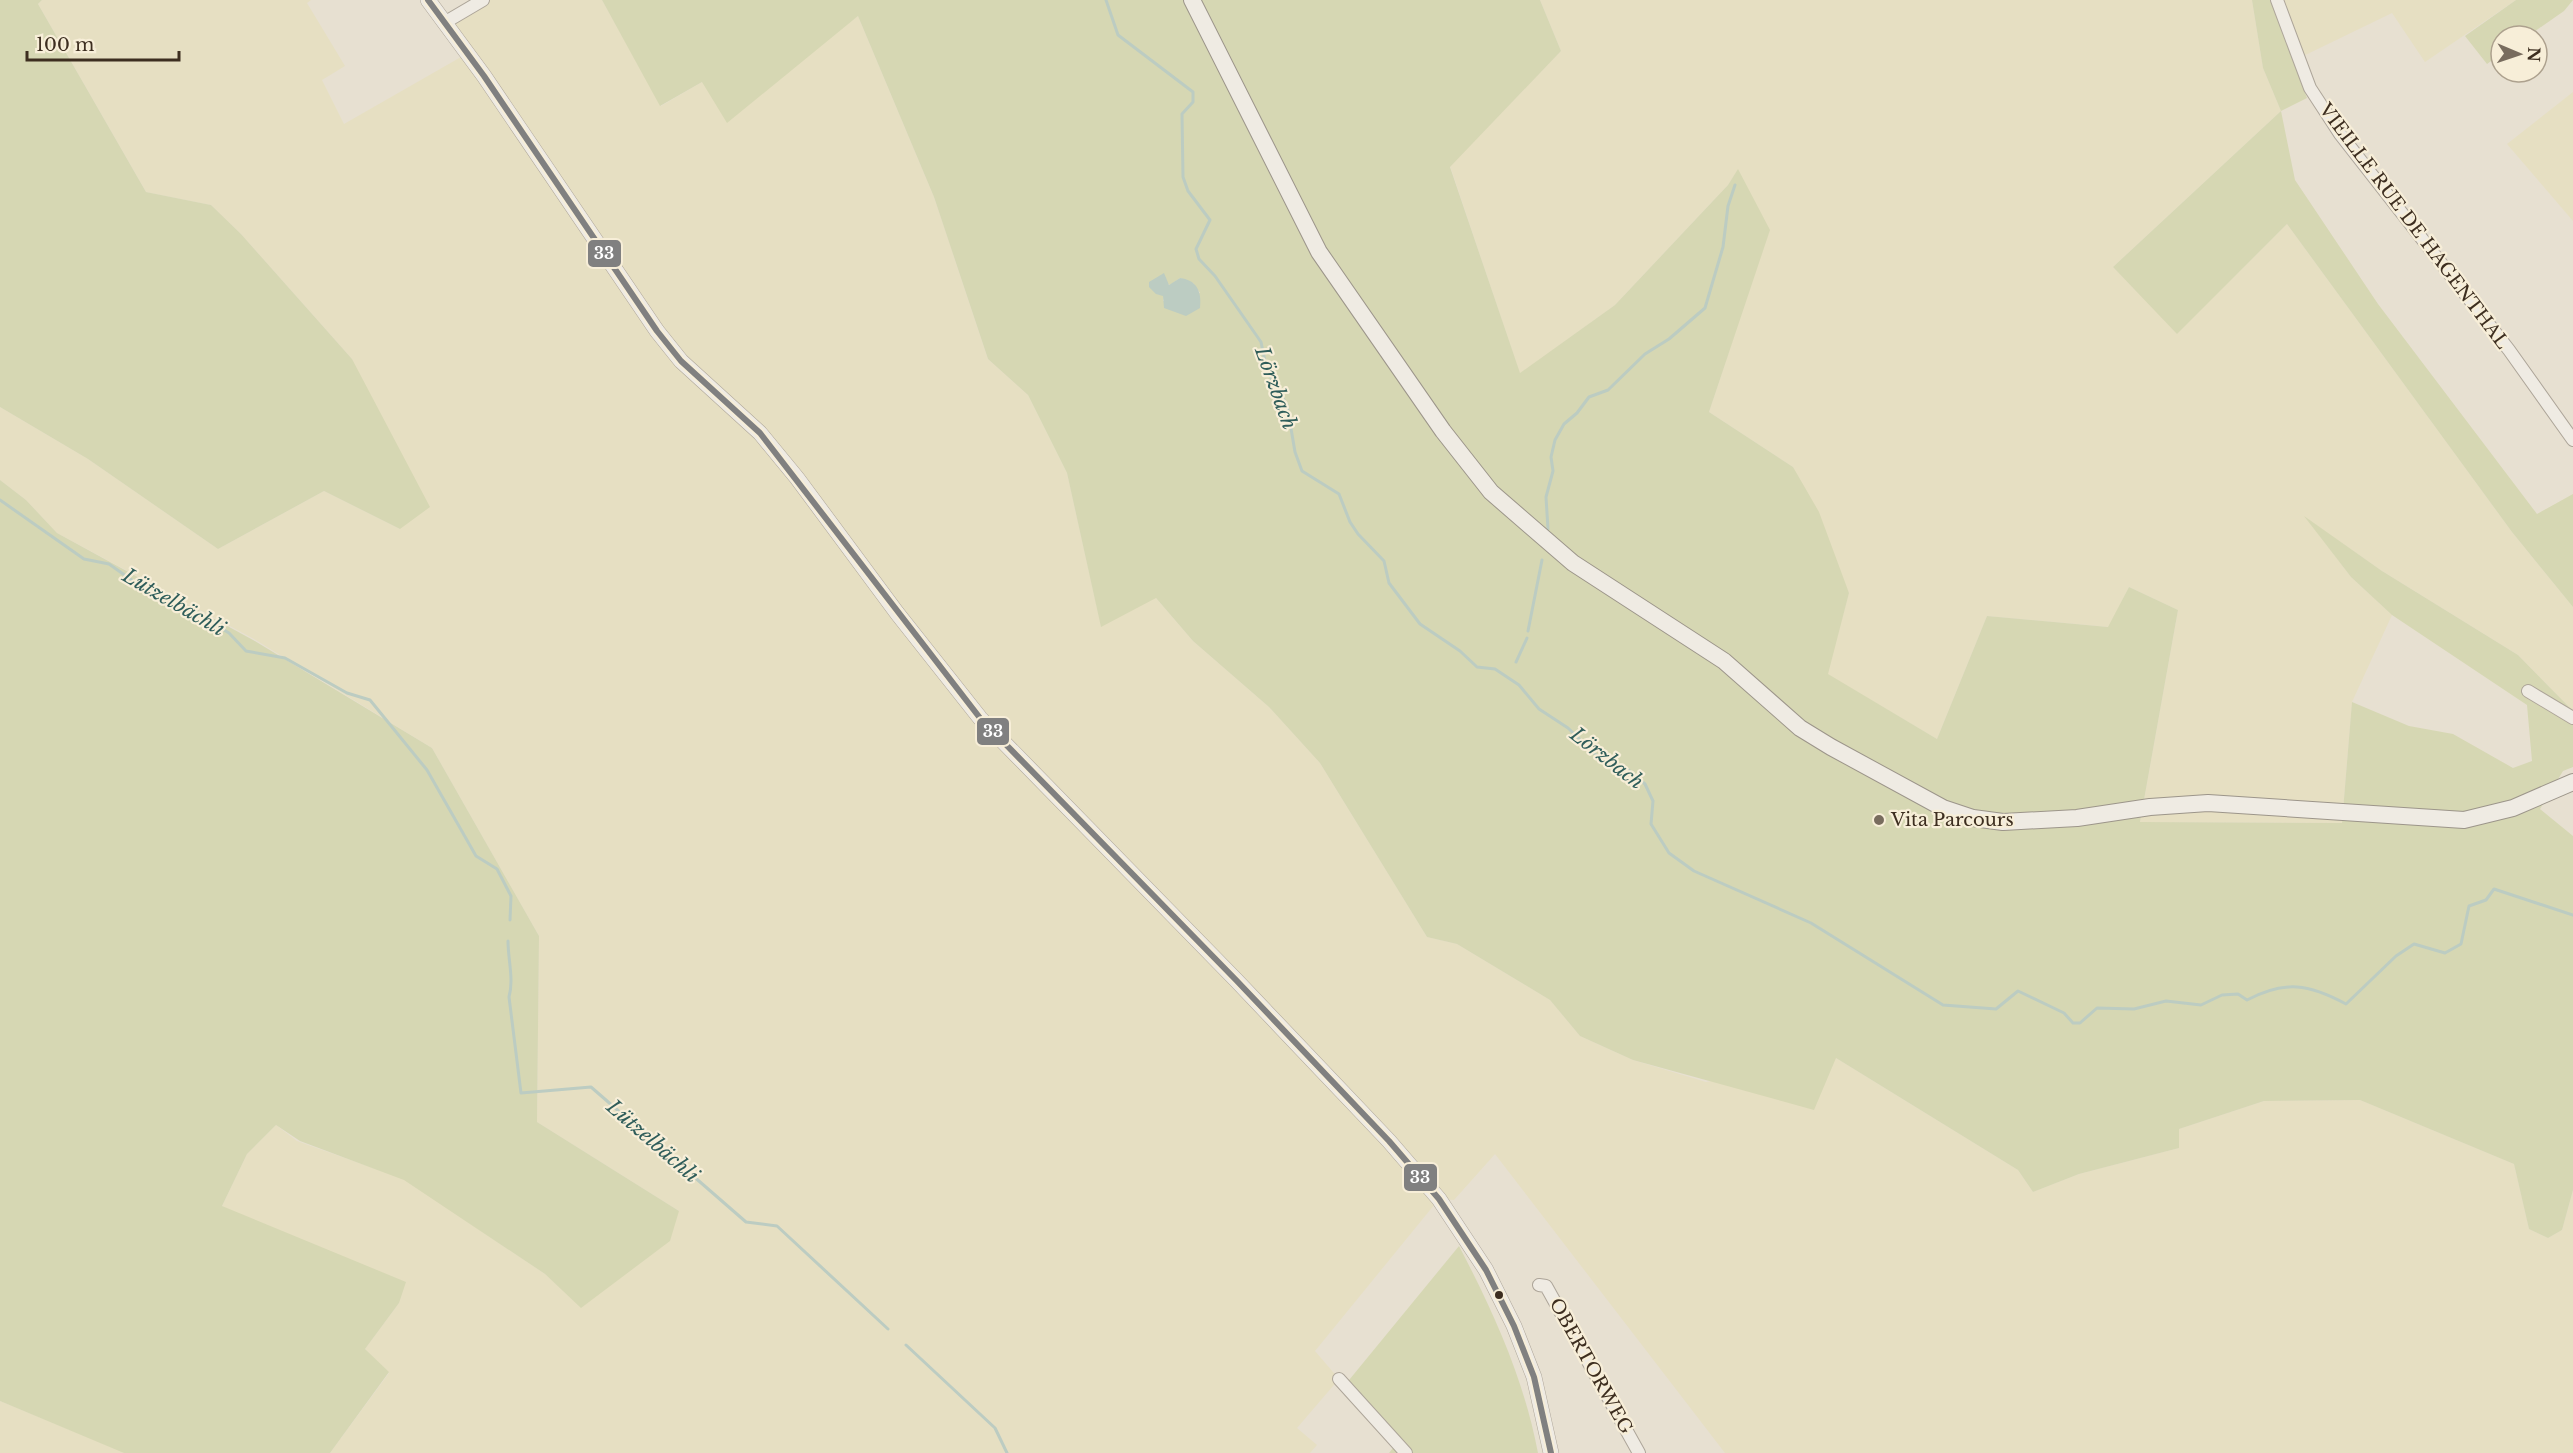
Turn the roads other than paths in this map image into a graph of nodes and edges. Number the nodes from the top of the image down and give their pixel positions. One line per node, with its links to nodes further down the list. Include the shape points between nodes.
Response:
1 (428, 0): 5 (street)
2 (483, 0): 5 (street)
3 (1192, 0): 9 (main road, via 1319,252 1443,431 1491,492 1573,563 1724,661 1800,728 1831,747 1943,808 1972,818 2003,822 2208,803 2464,820 2513,808)
4 (2277, 0): 6 (street, VIEILLE RUE DE HAGENTHAL, via 2310,88 2340,134 2509,350)
5 (444, 23): 13 (street, via 657,331 681,361 760,433 980,718 1260,1005 1443,1204 1486,1270 1514,1326 1534,1377)
6 (2573, 440)
7 (2528, 691): 8 (street)
8 (2573, 718)
9 (2573, 782)
10 (1539, 1285): 14 (street, OBERTORWEG, via 1546,1286)
11 (1340, 1379): 12 (street)
12 (1406, 1453)
13 (1551, 1453)
14 (1639, 1453)

